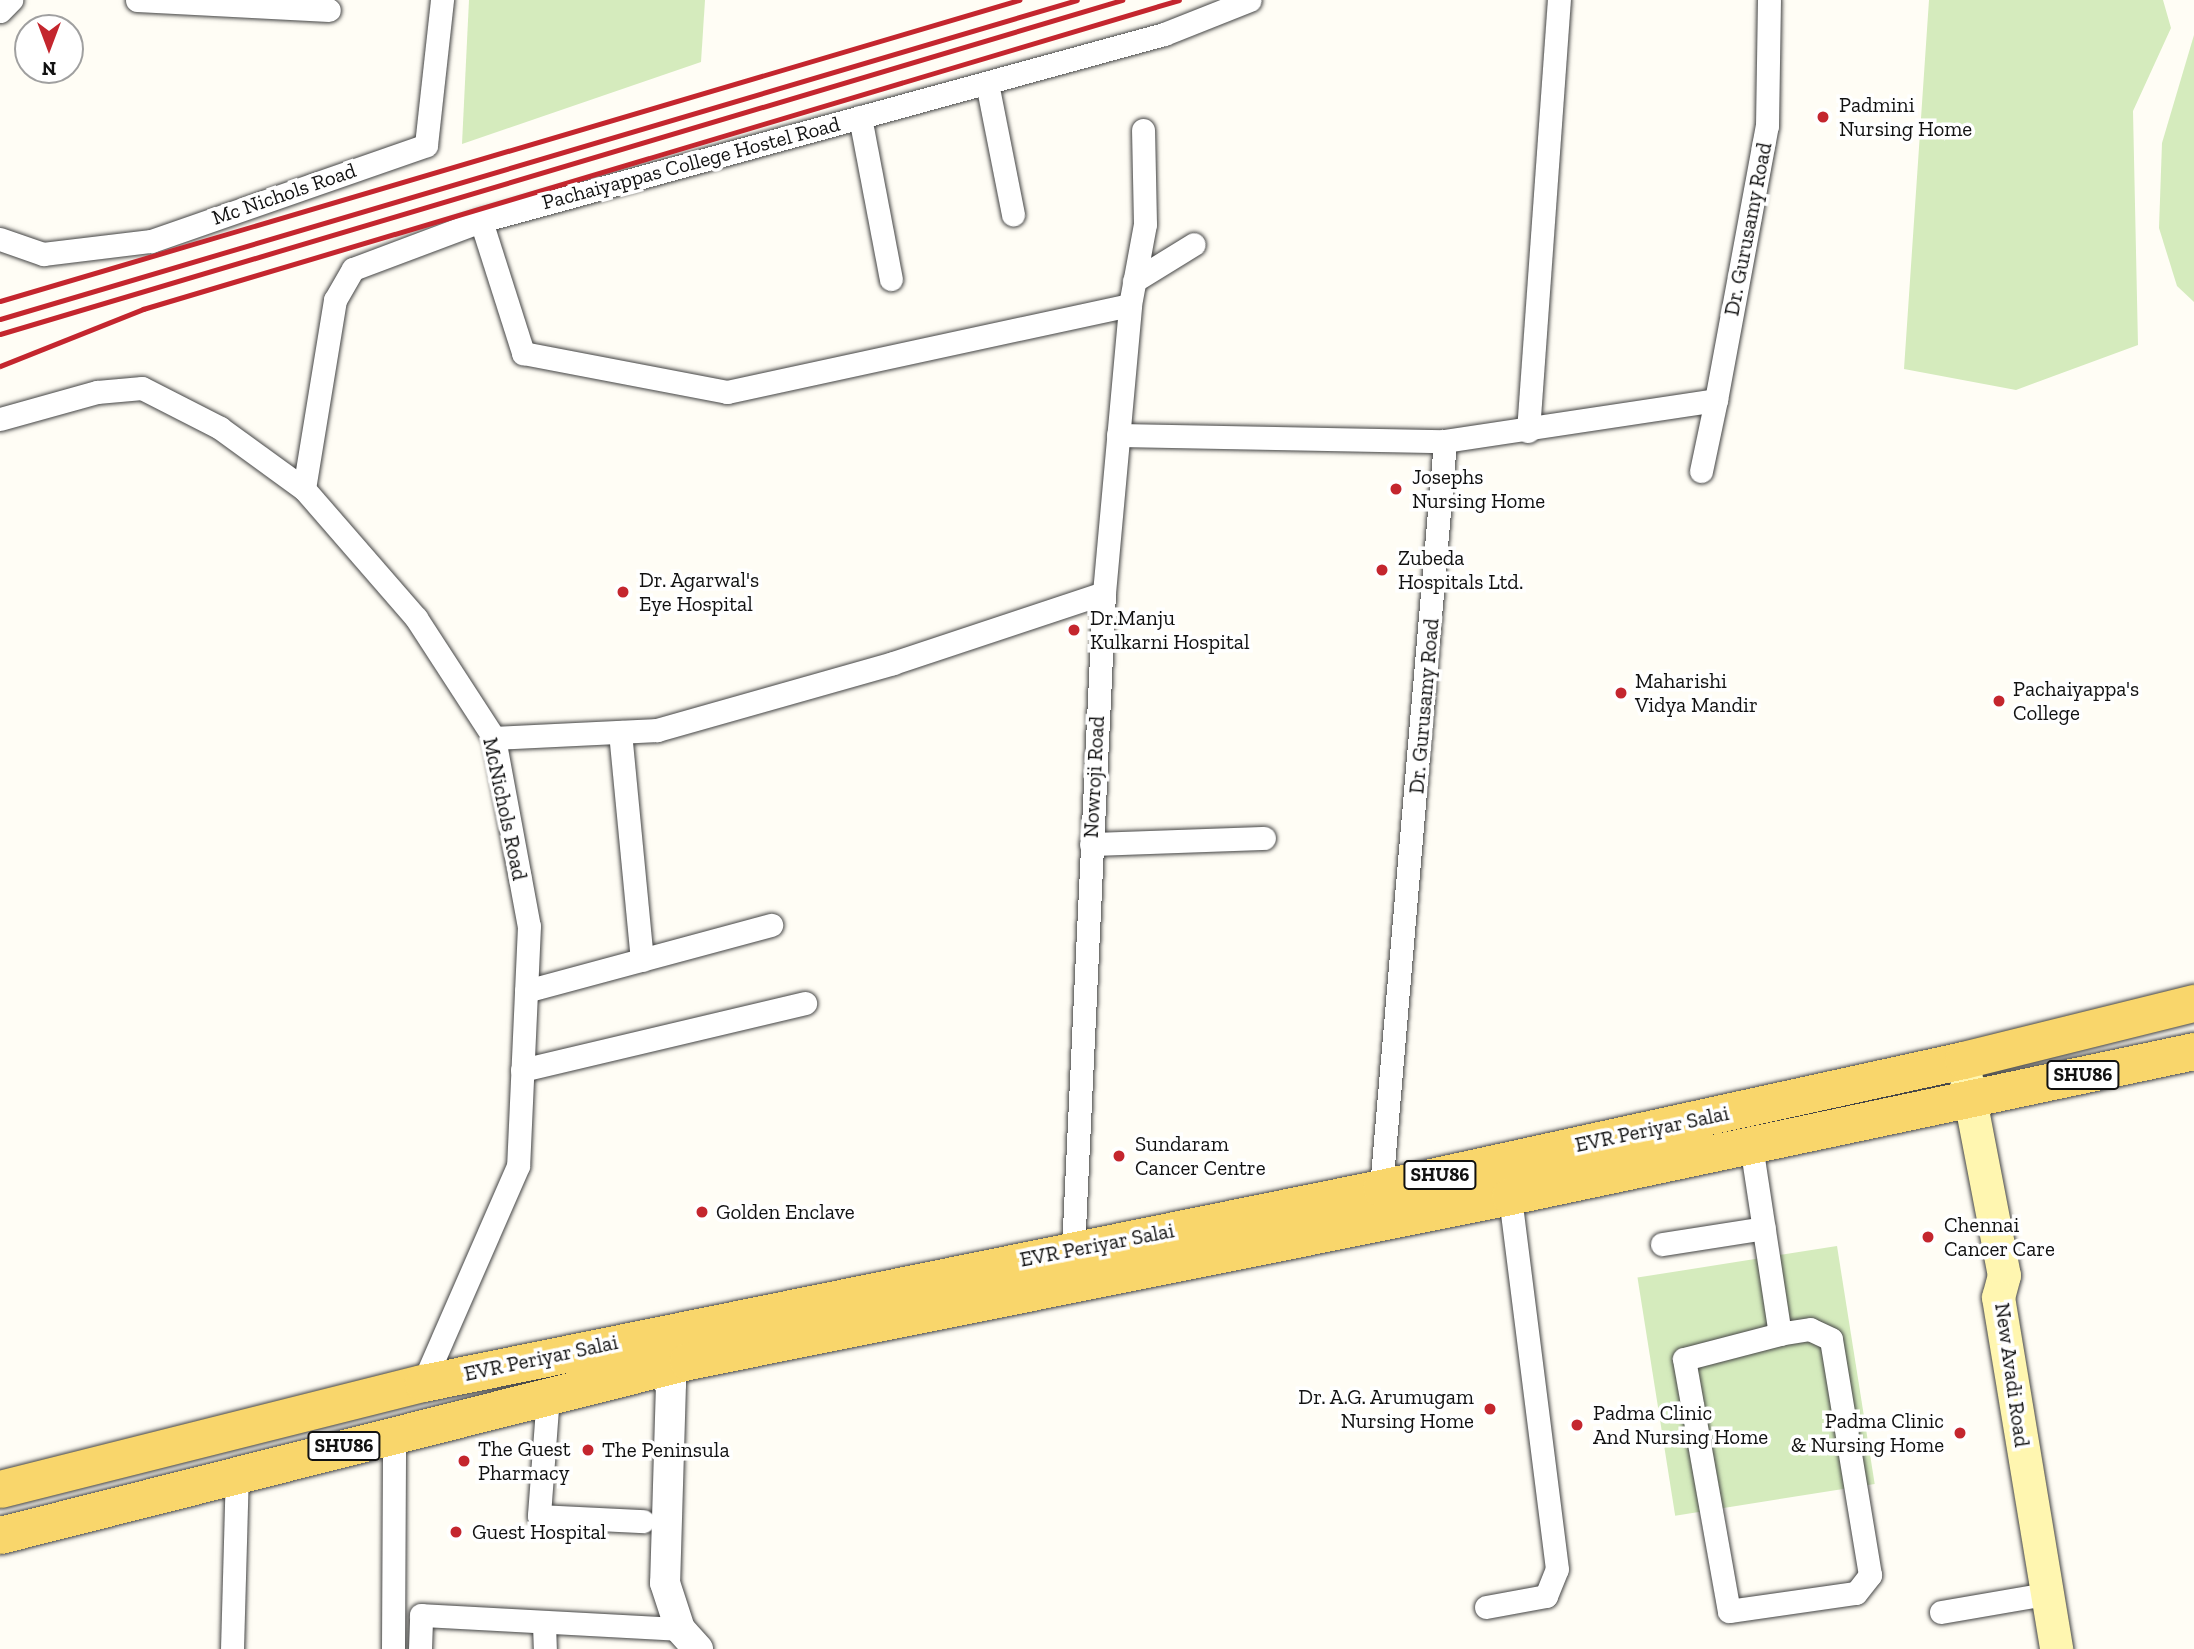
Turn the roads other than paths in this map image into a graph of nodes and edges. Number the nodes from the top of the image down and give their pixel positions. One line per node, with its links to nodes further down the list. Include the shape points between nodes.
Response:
1 (11, 0): 8 (street)
2 (137, 0): 7 (street)
3 (442, 0): 14 (street, Mc Nichols Road, via 426,145 151,241 43,254)
4 (1250, 0): 9 (street, Pachaiyappas College Hostel Road, via 1164,34)
5 (1559, 0): 21 (street)
6 (1769, 0): 19 (street, Dr. Gurusamy Road, via 1767,126)
7 (329, 10)
8 (0, 11)
9 (987, 83): 10 (street, Pachaiyappas College Hostel Road); 12 (street)
10 (860, 117): 13 (street, Pachaiyappas College Hostel Road); 16 (street)
11 (1143, 130): 17 (street, Nowroji Road, via 1145,224)
12 (1013, 214)
13 (481, 220): 18 (street, via 523,353 727,393); 25 (street, Pachaiyappas College Hostel Road, via 353,269 335,300)
14 (0, 239)
15 (1194, 244): 17 (street)
16 (891, 279)
17 (1134, 281): 18 (street, Nowroji Road)
18 (1130, 305): 22 (street, Nowroji Road)
19 (1716, 400): 21 (street); 24 (street, Dr. Gurusamy Road)
20 (0, 419): 25 (street, McNichols Road, via 97,391 142,388 220,428)
21 (1528, 431): 23 (street)
22 (1118, 435): 23 (street); 26 (street, Nowroji Road)
23 (1445, 441): 41 (street, Dr. Gurusamy Road)
24 (1701, 471)
25 (304, 489): 28 (street, McNichols Road, via 416,618)
26 (1104, 593): 27 (street, via 893,663 657,730); 30 (street, Nowroji Road)
27 (620, 732): 28 (street); 32 (street)
28 (494, 738): 33 (street, McNichols Road, via 529,926)
29 (1264, 838): 30 (street)
30 (1091, 844): 45 (street, Nowroji Road)
31 (771, 925): 32 (street)
32 (642, 960): 33 (street)
33 (526, 991): 38 (street, McNichols Road)
34 (805, 1003): 38 (street)
35 (2194, 1003): 37 (main road, EVR Periyar Salai / SHU86)
36 (2194, 1051): 39 (main road, EVR Periyar Salai / SHU86)
37 (1953, 1063): 39 (main road, New Avadi Road); 41 (main road, EVR Periyar Salai / SHU86)
38 (522, 1070): 48 (street, McNichols Road, via 518,1166)
39 (1961, 1100): 40 (main road, EVR Periyar Salai / SHU86); 55 (main road, New Avadi Road, via 2004,1275 1998,1297)
40 (1751, 1145): 42 (main road, EVR Periyar Salai / SHU86); 43 (street)
41 (1381, 1188): 45 (main road, EVR Periyar Salai / SHU86)
42 (1510, 1196): 47 (main road, EVR Periyar Salai / SHU86); 56 (street, via 1557,1569 1546,1596)
43 (1764, 1228): 44 (street); 46 (street)
44 (1662, 1244)
45 (1073, 1251): 47 (main road, EVR Periyar Salai / SHU86)
46 (1780, 1334): 46 (street, via 1684,1360 1729,1611 1856,1593 1870,1575 1831,1339 1810,1329)
47 (675, 1352): 48 (main road, EVR Periyar Salai / SHU86); 49 (main road, EVR Periyar Salai / SHU86); 59 (street, via 678,1448 670,1463 665,1583)
48 (423, 1383): 52 (main road, EVR Periyar Salai / SHU86)
49 (548, 1395): 50 (main road, EVR Periyar Salai / SHU86); 53 (street, via 539,1517)
50 (394, 1433): 51 (main road, EVR Periyar Salai / SHU86); 61 (street)
51 (237, 1474): 54 (main road, EVR Periyar Salai / SHU86); 60 (street)
52 (0, 1489)
53 (643, 1521)
54 (0, 1535)
55 (2045, 1594): 57 (street); 64 (main road, New Avadi Road)
56 (1486, 1607)
57 (1941, 1612)
58 (544, 1624): 59 (street); 62 (street, via 421,1615); 63 (street)
59 (689, 1639)
60 (232, 1649)
61 (393, 1649)
62 (420, 1649)
63 (545, 1649)
64 (2056, 1649)

